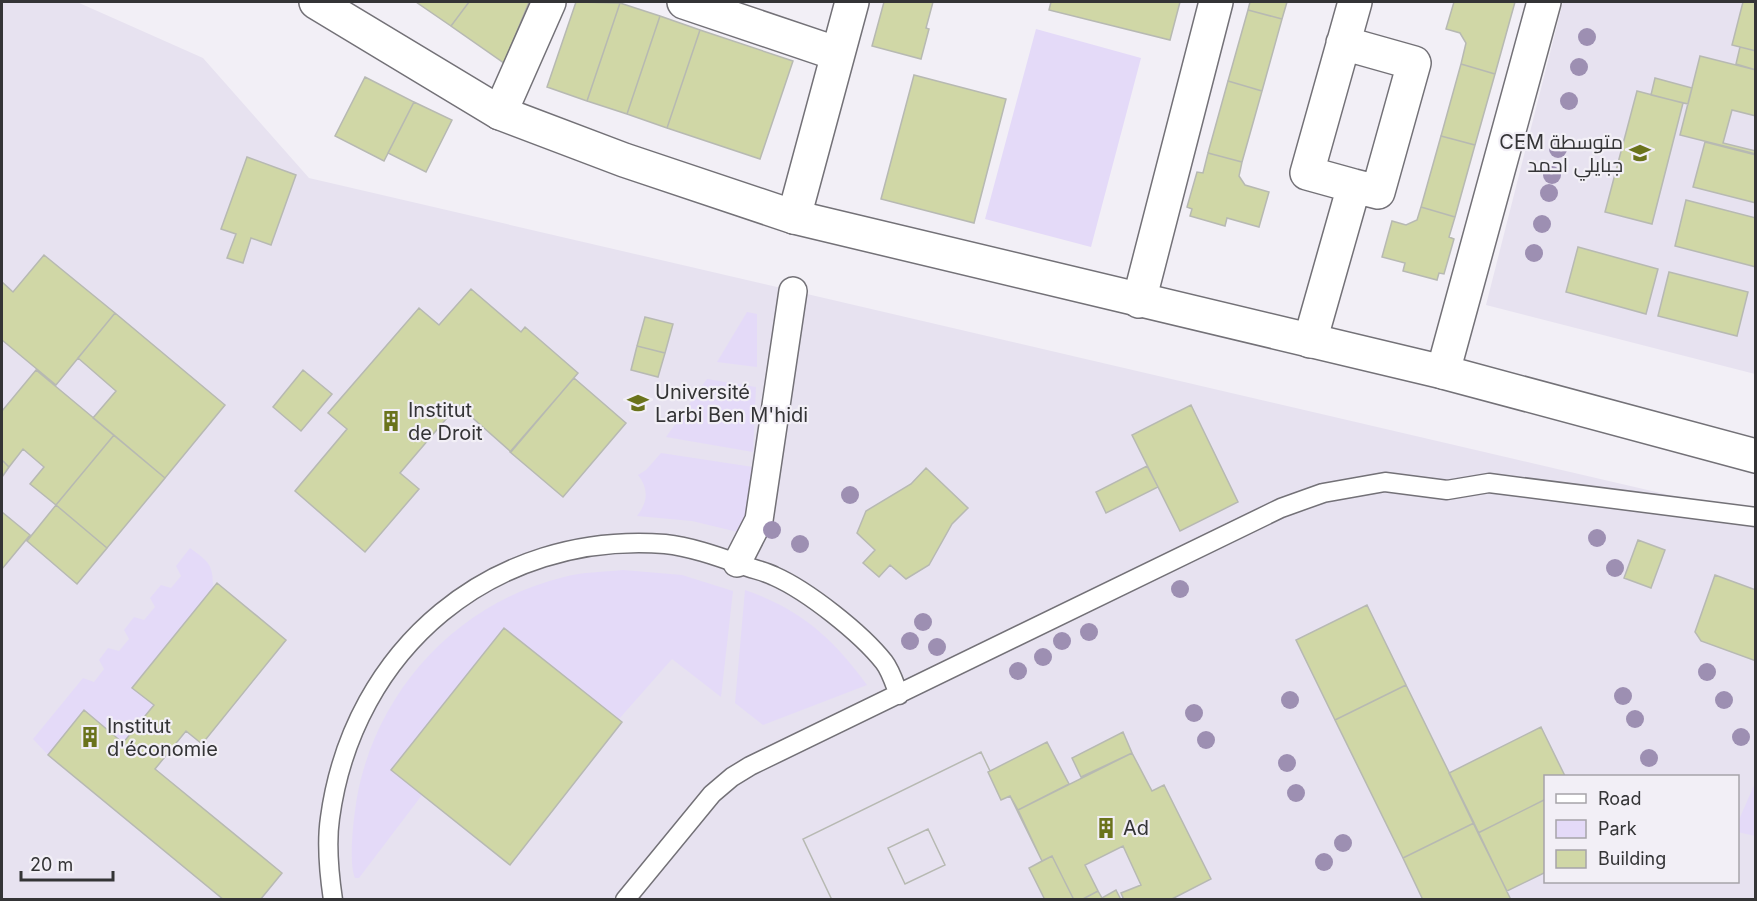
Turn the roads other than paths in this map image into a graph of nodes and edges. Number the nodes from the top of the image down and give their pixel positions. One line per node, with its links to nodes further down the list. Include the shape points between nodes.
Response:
1 (316, 2): 10 (street)
2 (549, 2): 10 (street)
3 (684, 2): 9 (street)
4 (852, 2): 9 (street)
5 (1216, 2): 14 (street)
6 (1355, 2): 8 (street)
7 (1544, 2): 16 (street)
8 (1343, 43): 11 (street, via 1307,172); 11 (street, via 1414,63 1378,192)
9 (838, 54): 12 (street)
10 (500, 113): 12 (street, via 624,160)
11 (1354, 186): 15 (street)
12 (795, 217): 14 (street)
13 (793, 291): 19 (street, via 759,520)
14 (1139, 301): 15 (street)
15 (1310, 340): 16 (street)
16 (1443, 372): 17 (street)
17 (1755, 456)
18 (1755, 517): 20 (lane, via 1489,483 1447,490 1385,482 1323,494 1281,508)
19 (738, 563): 20 (lane, via 775,576 832,614 885,664); 21 (lane, via 668,545 591,546 515,567 438,615 376,685 347,744 330,820 328,866)
20 (899, 695): 22 (lane, via 732,777 712,794)
21 (333, 900)
22 (625, 900)

